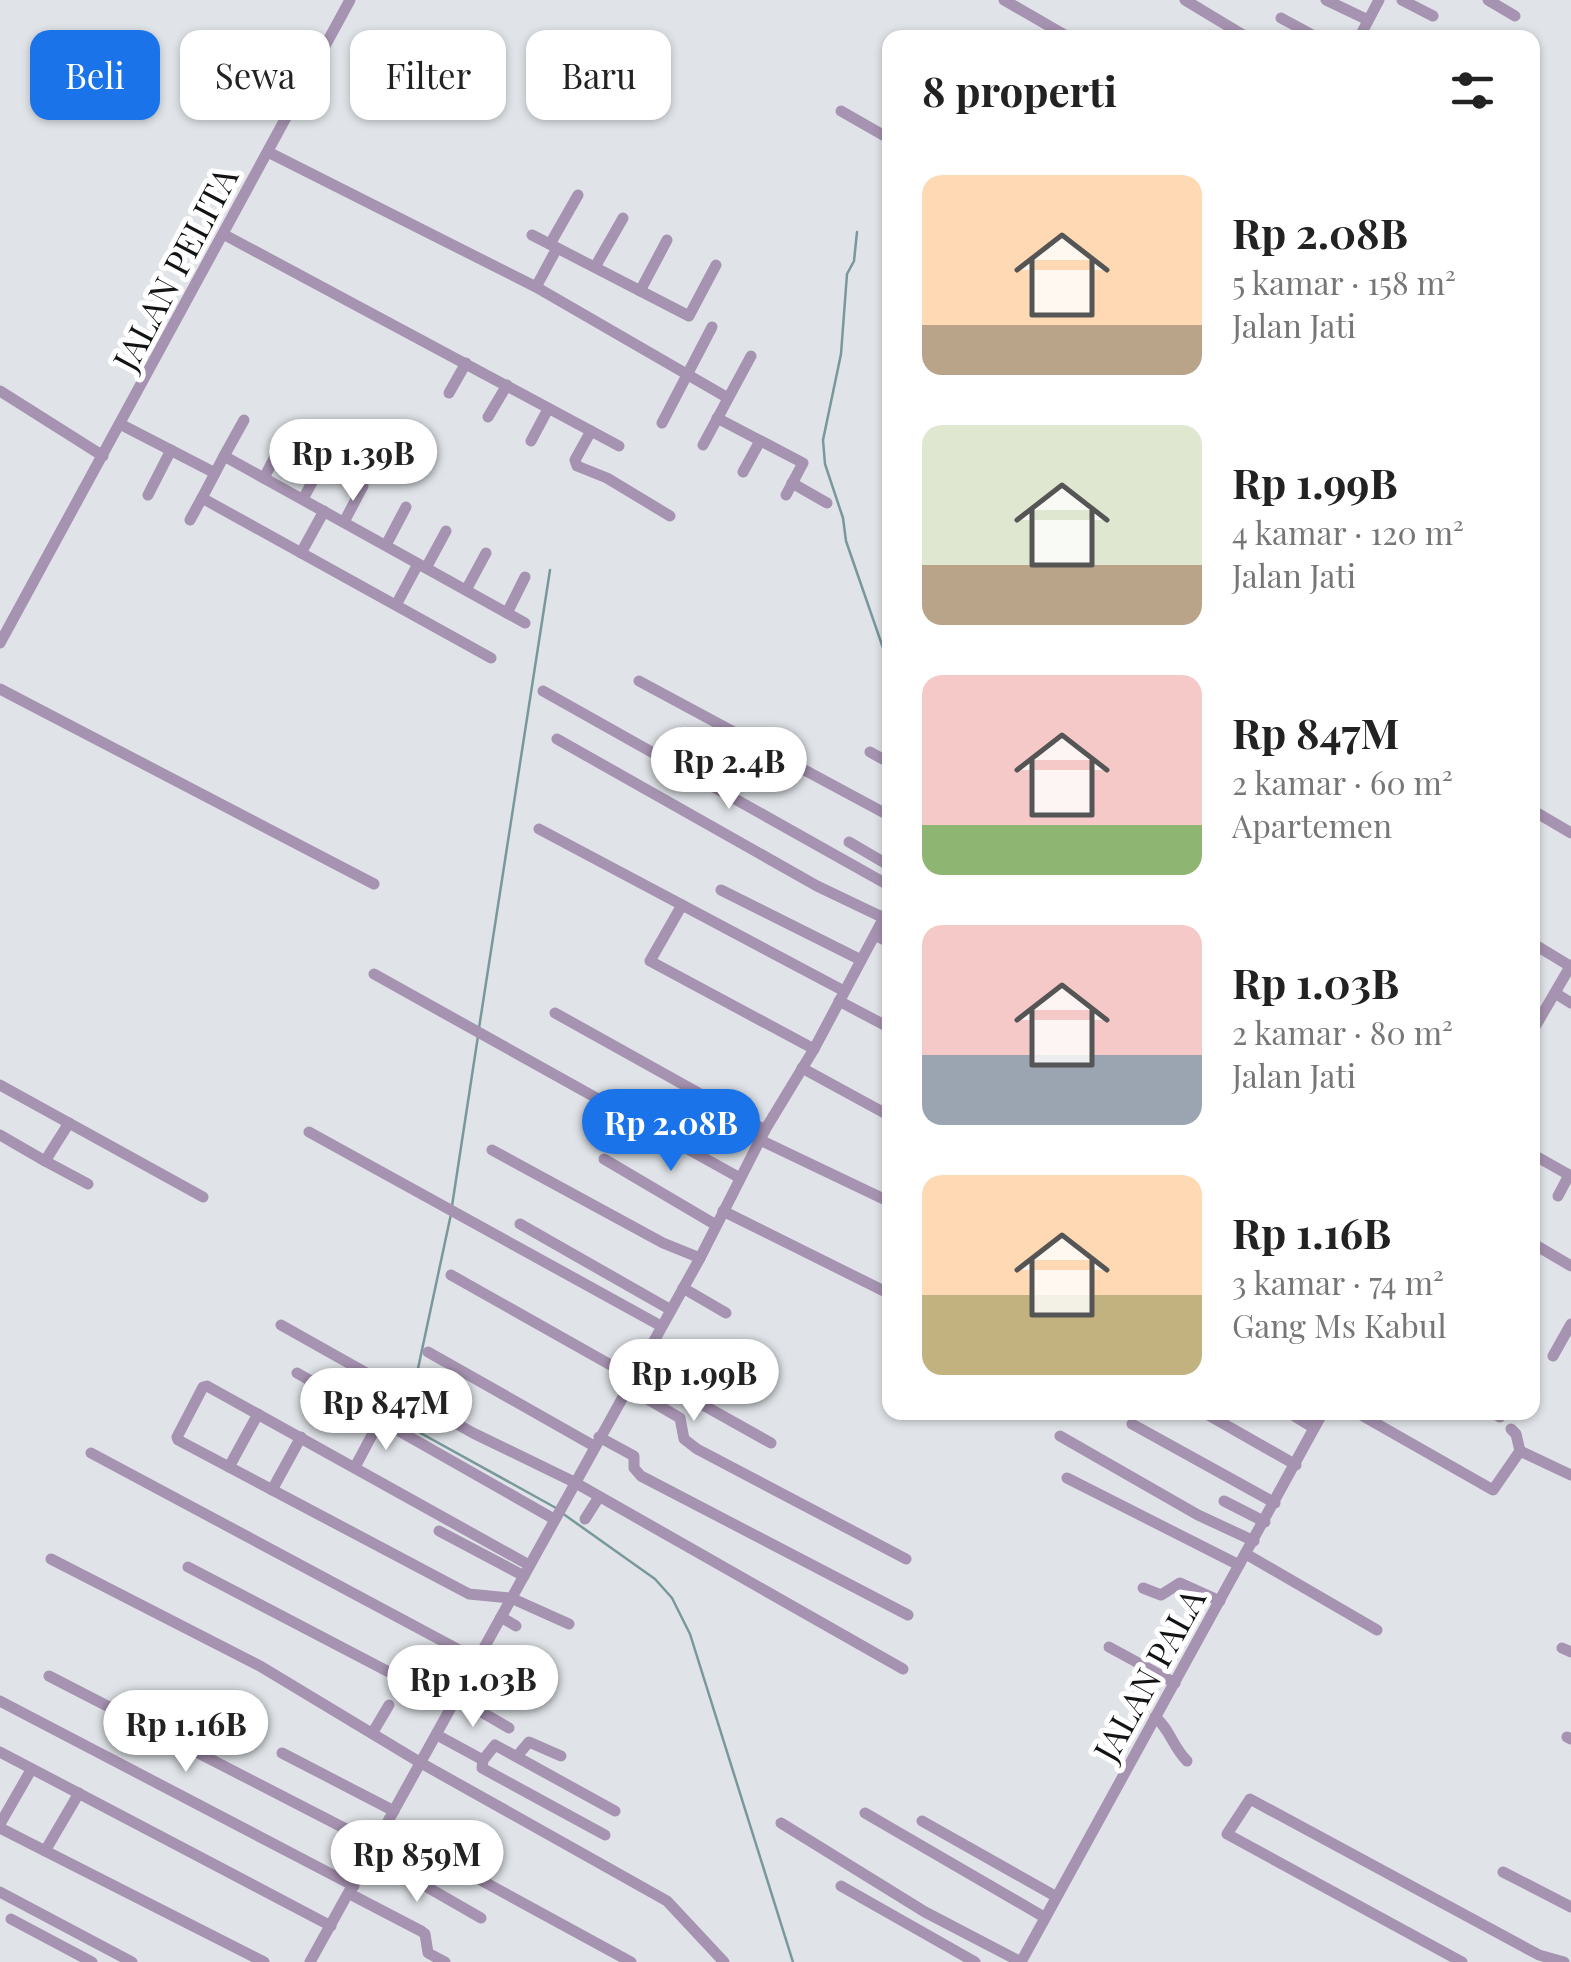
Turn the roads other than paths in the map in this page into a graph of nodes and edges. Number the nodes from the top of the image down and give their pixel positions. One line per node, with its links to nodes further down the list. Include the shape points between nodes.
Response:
1 (350, 0): 18 (street, JALAN PELITA)
2 (1004, 0): 12 (street)
3 (1185, 0): 13 (street)
4 (1326, 0): 11 (street)
5 (1379, 0): 11 (street)
6 (1402, 0): 8 (street)
7 (1488, 0): 9 (street)
8 (1432, 16)
9 (1516, 16)
10 (1281, 18): 14 (street)
11 (1368, 20): 15 (street)
12 (1056, 30)
13 (1235, 30)
14 (1303, 30)
15 (1363, 30)
16 (841, 110): 17 (street)
17 (882, 134)
18 (268, 152): 21 (street, JALAN PELITA); 27 (street)
19 (578, 194): 24 (street)
20 (622, 218): 26 (street)
21 (223, 234): 31 (street); 41 (street, JALAN PELITA)
22 (532, 235): 24 (street)
23 (667, 240): 28 (street)
24 (554, 246): 26 (street); 27 (street)
25 (716, 265): 28 (street, via 689,316)
26 (595, 267): 28 (street)
27 (536, 287): 32 (street)
28 (640, 290)
29 (712, 327): 32 (street)
30 (750, 356): 36 (street)
31 (466, 363): 33 (street); 35 (street)
32 (687, 374): 36 (street); 42 (street)
33 (507, 385): 37 (street); 38 (street)
34 (0, 391): 50 (street)
35 (449, 393)
36 (728, 398): 39 (street)
37 (548, 408): 43 (street); 45 (street)
38 (488, 417)
39 (718, 418): 46 (street); 47 (street)
40 (244, 420): 51 (street)
41 (120, 424): 49 (street); 50 (street, JALAN PELITA)
42 (662, 424)
43 (591, 432): 48 (street); 63 (street, via 577,466)
44 (284, 439): 55 (street)
45 (530, 441)
46 (760, 441): 53 (street); 60 (street, via 802,463 789,489)
47 (704, 445)
48 (620, 446)
49 (171, 450): 54 (street); 57 (street)
50 (103, 456): 76 (street, JALAN PELITA)
51 (224, 456): 54 (street); 55 (street)
52 (324, 462): 59 (street)
53 (743, 472)
54 (215, 473): 58 (street)
55 (264, 478): 59 (street)
56 (363, 486): 65 (street)
57 (148, 495)
58 (202, 498): 64 (street); 69 (street)
59 (303, 500): 62 (street)
60 (827, 503)
61 (406, 507): 67 (street)
62 (324, 511): 65 (street); 69 (street)
63 (670, 516)
64 (190, 520)
65 (344, 522): 67 (street)
66 (446, 531): 70 (street)
67 (386, 545): 70 (street)
68 (486, 553): 72 (street)
69 (301, 554): 73 (street)
70 (422, 566): 72 (street); 73 (street)
71 (526, 577): 74 (street)
72 (466, 590): 74 (street)
73 (396, 605): 77 (street)
74 (507, 613): 75 (street)
75 (525, 623)
76 (0, 643)
77 (491, 658)
78 (639, 681): 84 (street)
79 (0, 690): 91 (street)
80 (542, 691): 90 (street)
81 (557, 739): 94 (street, via 817,886)
82 (870, 752): 83 (street)
83 (882, 759)
84 (882, 812)
85 (1540, 815): 87 (street)
86 (540, 829): 93 (street)
87 (1571, 833)
88 (848, 842): 89 (street)
89 (882, 861)
90 (882, 882)
91 (374, 884)
92 (721, 890): 99 (street)
93 (682, 905): 103 (street); 108 (street, via 650,961)
94 (882, 910)
95 (882, 922): 96 (street)
96 (875, 935): 97 (street); 99 (street)
97 (882, 939)
98 (1540, 949): 100 (street)
99 (861, 960): 103 (street)
100 (1571, 966): 102 (street)
101 (374, 974): 121 (street)
102 (1556, 993): 104 (street); 106 (street)
103 (841, 996): 107 (street); 108 (street)
104 (1571, 1003)
105 (555, 1013): 115 (street)
106 (1540, 1019)
107 (882, 1023)
108 (814, 1049): 109 (street)
109 (802, 1068): 111 (street); 115 (street)
110 (0, 1086): 112 (street)
111 (882, 1112)
112 (70, 1124): 119 (street); 124 (street)
113 (309, 1132): 139 (street)
114 (0, 1135): 119 (street)
115 (763, 1135): 121 (street); 125 (street)
116 (492, 1150): 130 (street)
117 (604, 1158): 128 (street)
118 (1540, 1160): 120 (street)
119 (45, 1161): 122 (street)
120 (1570, 1176): 123 (street)
121 (740, 1178): 126 (street)
122 (88, 1184)
123 (1558, 1196)
124 (203, 1197)
125 (882, 1198)
126 (723, 1211): 128 (street); 134 (street)
127 (520, 1224): 135 (street)
128 (716, 1225): 130 (street)
129 (1540, 1247): 131 (street)
130 (700, 1258): 133 (street)
131 (1571, 1266)
132 (451, 1275): 143 (street)
133 (683, 1288): 135 (street); 136 (street)
134 (882, 1290)
135 (671, 1310): 139 (street)
136 (726, 1312)
137 (1571, 1324): 141 (street)
138 (281, 1325): 164 (street, via 473,1434)
139 (661, 1326): 143 (street)
140 (428, 1352): 155 (street)
141 (1553, 1356)
142 (297, 1373): 145 (street)
143 (632, 1378): 155 (street); 156 (street); 176 (street, via 680,1418 684,1439 697,1449)
144 (258, 1414): 154 (street); 160 (street); 160 (street, via 203,1387 177,1439)
145 (380, 1420): 161 (street); 169 (street)
146 (1218, 1420): 159 (street)
147 (1301, 1420): 151 (street)
148 (1318, 1420): 151 (street, JALAN PALA)
149 (1370, 1420): 157 (street, via 1493,1490)
150 (1132, 1424): 168 (street)
151 (1314, 1428): 159 (street, JALAN PALA)
152 (1511, 1429): 157 (street)
153 (1060, 1436): 173 (street)
154 (301, 1437): 161 (street); 165 (street)
155 (596, 1441): 164 (street); 182 (street, via 634,1456 641,1476)
156 (771, 1443)
157 (1520, 1451): 162 (street)
158 (91, 1454): 188 (street)
159 (1296, 1465): 168 (street, JALAN PALA)
160 (229, 1467): 165 (street)
161 (355, 1467): 178 (street)
162 (1571, 1475)
163 (1067, 1478): 175 (street)
164 (574, 1482): 166 (street); 169 (street)
165 (272, 1490): 180 (street, via 470,1594)
166 (599, 1496): 170 (street); 189 (street)
167 (1224, 1501): 171 (street)
168 (1276, 1503): 171 (street, JALAN PALA)
169 (556, 1517): 178 (street)
170 (586, 1519)
171 (1265, 1522): 173 (street, JALAN PALA)
172 (439, 1531): 178 (street)
173 (1254, 1542): 175 (street, JALAN PALA)
174 (51, 1559): 197 (street)
175 (1243, 1559): 181 (street, JALAN PALA); 186 (street)
176 (906, 1560)
177 (188, 1567): 192 (street)
178 (526, 1570): 180 (street)
179 (1143, 1588): 181 (street, via 1161,1596 1180,1583)
180 (511, 1598): 183 (street); 184 (street)
181 (1220, 1601): 191 (street, JALAN PALA)
182 (908, 1616)
183 (501, 1618): 185 (street); 188 (street)
184 (569, 1624)
185 (516, 1626)
186 (1376, 1630)
187 (1109, 1647): 191 (street)
188 (478, 1660): 192 (street)
189 (903, 1669)
190 (48, 1676): 216 (street)
191 (1174, 1683): 195 (street, JALAN PALA)
192 (454, 1701): 196 (street); 198 (street)
193 (0, 1702): 221 (street)
194 (389, 1705): 197 (street)
195 (1156, 1717): 204 (street); 223 (street, JALAN PALA)
196 (510, 1728)
197 (373, 1732): 205 (street)
198 (437, 1735): 203 (street); 205 (street)
199 (0, 1752): 206 (street)
200 (282, 1753): 208 (street)
201 (517, 1756): 202 (street, via 529,1742); 203 (street, via 494,1745); 209 (street)
202 (560, 1756)
203 (483, 1760): 215 (street, via 482,1768)
204 (1187, 1761)
205 (421, 1763): 208 (street); 236 (street, via 667,1901)
206 (31, 1770): 207 (street); 213 (street)
207 (79, 1793): 217 (street); 228 (street)
208 (394, 1811): 214 (street)
209 (615, 1811)
210 (865, 1813): 225 (street)
211 (922, 1821): 223 (street)
212 (780, 1824): 238 (street)
213 (0, 1826): 217 (street)
214 (384, 1828): 216 (street); 235 (street)
215 (605, 1836)
216 (376, 1845): 218 (street)
217 (46, 1851): 232 (street)
218 (369, 1860): 221 (street); 226 (street)
219 (1504, 1872): 224 (street)
220 (841, 1886): 237 (street)
221 (352, 1890): 228 (street); 234 (street, via 425,1934 428,1953)
222 (0, 1892): 231 (street)
223 (1055, 1896): 225 (street, JALAN PALA)
224 (1571, 1907)
225 (1044, 1917): 238 (street, JALAN PALA)
226 (480, 1918)
227 (11, 1919): 230 (street)
228 (331, 1926): 233 (street)
229 (1538, 1958): 239 (street, via 1250,1799 1227,1834); 240 (street)
230 (92, 1962)
231 (132, 1962)
232 (264, 1962)
233 (310, 1962)
234 (445, 1962)
235 (631, 1962)
236 (724, 1962)
237 (976, 1962)
238 (1021, 1962)
239 (1462, 1962)
240 (1564, 1962)

